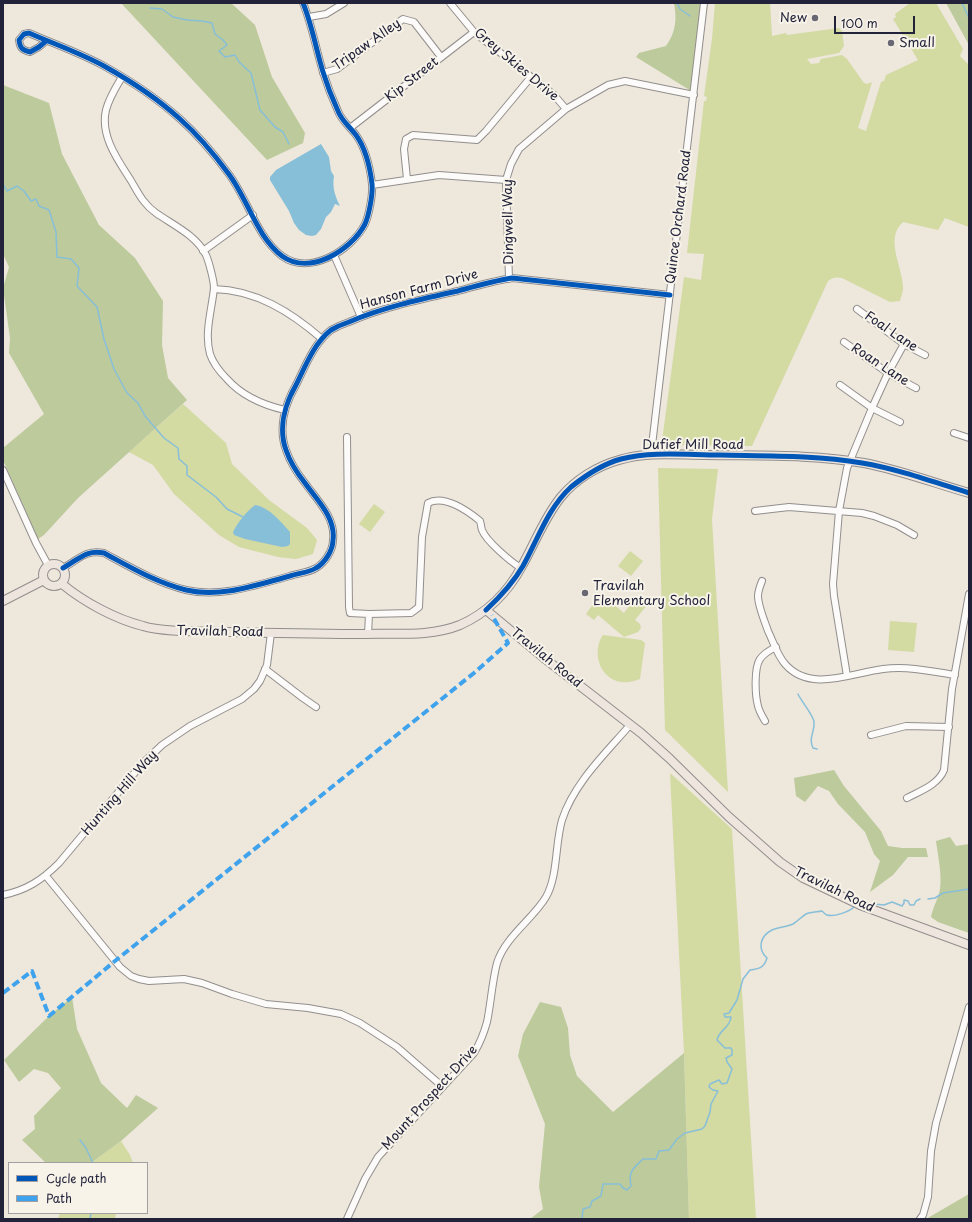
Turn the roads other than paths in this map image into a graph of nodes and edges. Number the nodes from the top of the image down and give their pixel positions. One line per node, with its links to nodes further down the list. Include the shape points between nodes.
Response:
1 (303, 3): 5 (street)
2 (344, 3): 5 (street, via 326,14)
3 (450, 3): 6 (street, Grey Skies Drive)
4 (704, 3): 12 (street, Quince Orchard Road)
5 (309, 17): 9 (street)
6 (474, 32): 8 (street, Kip Street); 11 (street, Grey Skies Drive)
7 (46, 41): 10 (street)
8 (441, 57): 9 (street, Tripaw Alley, via 414,22 403,19 337,69); 14 (street, Kip Street)
9 (323, 73): 14 (street, via 338,113)
10 (122, 77): 18 (street, via 181,120 229,174); 19 (street, via 109,99 106,110 104,126 112,149 145,204 184,231)
11 (531, 77): 13 (street, Grey Skies Drive); 15 (street, via 477,140 413,135 406,139 404,149)
12 (694, 95): 13 (street, Dingwell Way, via 625,81 608,85); 23 (street, Quince Orchard Road)
13 (566, 108): 16 (street, Dingwell Way, via 519,149)
14 (350, 128): 17 (street, via 365,150)
15 (407, 179): 16 (street, via 439,175); 17 (street)
16 (506, 180): 21 (street, Dingwell Way)
17 (372, 185): 20 (street, via 365,224 356,237)
18 (253, 215): 19 (street); 20 (street, via 268,243 283,257 298,263 313,263)
19 (203, 251): 22 (street)
20 (334, 255): 25 (street)
21 (509, 278): 23 (street, Hanson Farm Drive); 25 (street, Hanson Farm Drive)
22 (214, 289): 26 (street, via 249,294 265,300 299,320); 34 (street, via 208,338 210,355 221,373 235,388 253,400)
23 (670, 295): 39 (street, Quince Orchard Road)
24 (857, 309): 28 (street, Foal Lane)
25 (361, 317): 26 (street, Hanson Farm Drive, via 332,330)
26 (322, 339): 34 (street, Hanson Farm Drive, via 291,394)
27 (844, 342): 30 (street, Roan Lane)
28 (904, 344): 29 (street, Foal Lane); 30 (street)
29 (925, 355)
30 (888, 373): 32 (street, Roan Lane); 33 (street)
31 (840, 385): 33 (street)
32 (916, 388)
33 (872, 408): 35 (street); 40 (street)
34 (285, 410): 47 (street, Hanson Farm Drive, via 283,435 286,450 297,472 331,521 334,532 334,541 329,553 317,568 251,587 202,593 169,585 99,552 86,553)
35 (900, 422)
36 (954, 433): 38 (street)
37 (347, 437): 55 (street, via 349,607 350,613)
38 (969, 438)
39 (651, 454): 40 (main road, Dufief Mill Road); 48 (main road, Dufief Mill Road, via 619,460 598,468 570,488 552,510)
40 (849, 461): 42 (main road, Dufief Mill Road, via 875,465); 44 (street)
41 (3, 470): 46 (street)
42 (969, 493)
43 (756, 511): 44 (street, via 789,507)
44 (839, 511): 45 (street, via 874,516); 61 (street, via 834,596)
45 (914, 535)
46 (48, 565): 47 (main road, via 57,564); 49 (main road, via 43,571)
47 (63, 568): 51 (main road, via 66,578)
48 (521, 568): 54 (main road, Dufief Mill Road, via 499,598); 55 (street, via 488,539 480,521 470,512 439,500 432,501 428,503 422,538 419,606 410,613)
49 (44, 580): 51 (main road, via 52,587); 53 (main road)
50 (762, 581): 58 (street, via 758,601)
51 (62, 584): 56 (main road, Travilah Road, via 78,597 126,621 144,626 180,631)
52 (969, 594): 60 (street)
53 (3, 601)
54 (486, 610): 57 (main road, Travilah Road, via 459,625 445,629 424,633); 64 (main road, Travilah Road)
55 (369, 614): 57 (street)
56 (271, 633): 57 (main road, Travilah Road); 59 (street, Hunting Hill Way)
57 (368, 634)
58 (776, 647): 61 (street, via 784,663 792,671 807,678 823,680); 63 (street, via 766,652 756,666 758,705)
59 (265, 669): 62 (street); 68 (street, Hunting Hill Way, via 254,689 242,699 190,726 162,745 142,764)
60 (955, 675): 61 (street, via 905,668 882,669); 65 (street)
61 (847, 676)
62 (316, 707)
63 (764, 721)
64 (630, 725): 70 (main road, Travilah Road, via 669,758 729,818 780,862 803,878 871,910); 72 (street, Mount Prospect Drive, via 582,782 569,802 562,821 553,876 546,896 504,949 498,962 482,1039 474,1053)
65 (949, 727): 66 (street, via 906,726); 67 (street, via 942,775 934,784)
66 (871, 735)
67 (907, 798)
68 (46, 876): 69 (street, Hunting Hill Way, via 29,887); 72 (street, via 120,967 131,976 149,981 184,978 266,1004 341,1014 397,1047)
69 (3, 895)
70 (969, 945)
71 (969, 1006): 74 (street, via 936,1123 928,1197)
72 (444, 1087): 73 (street, Mount Prospect Drive, via 378,1157)
73 (347, 1219)
74 (920, 1219)

